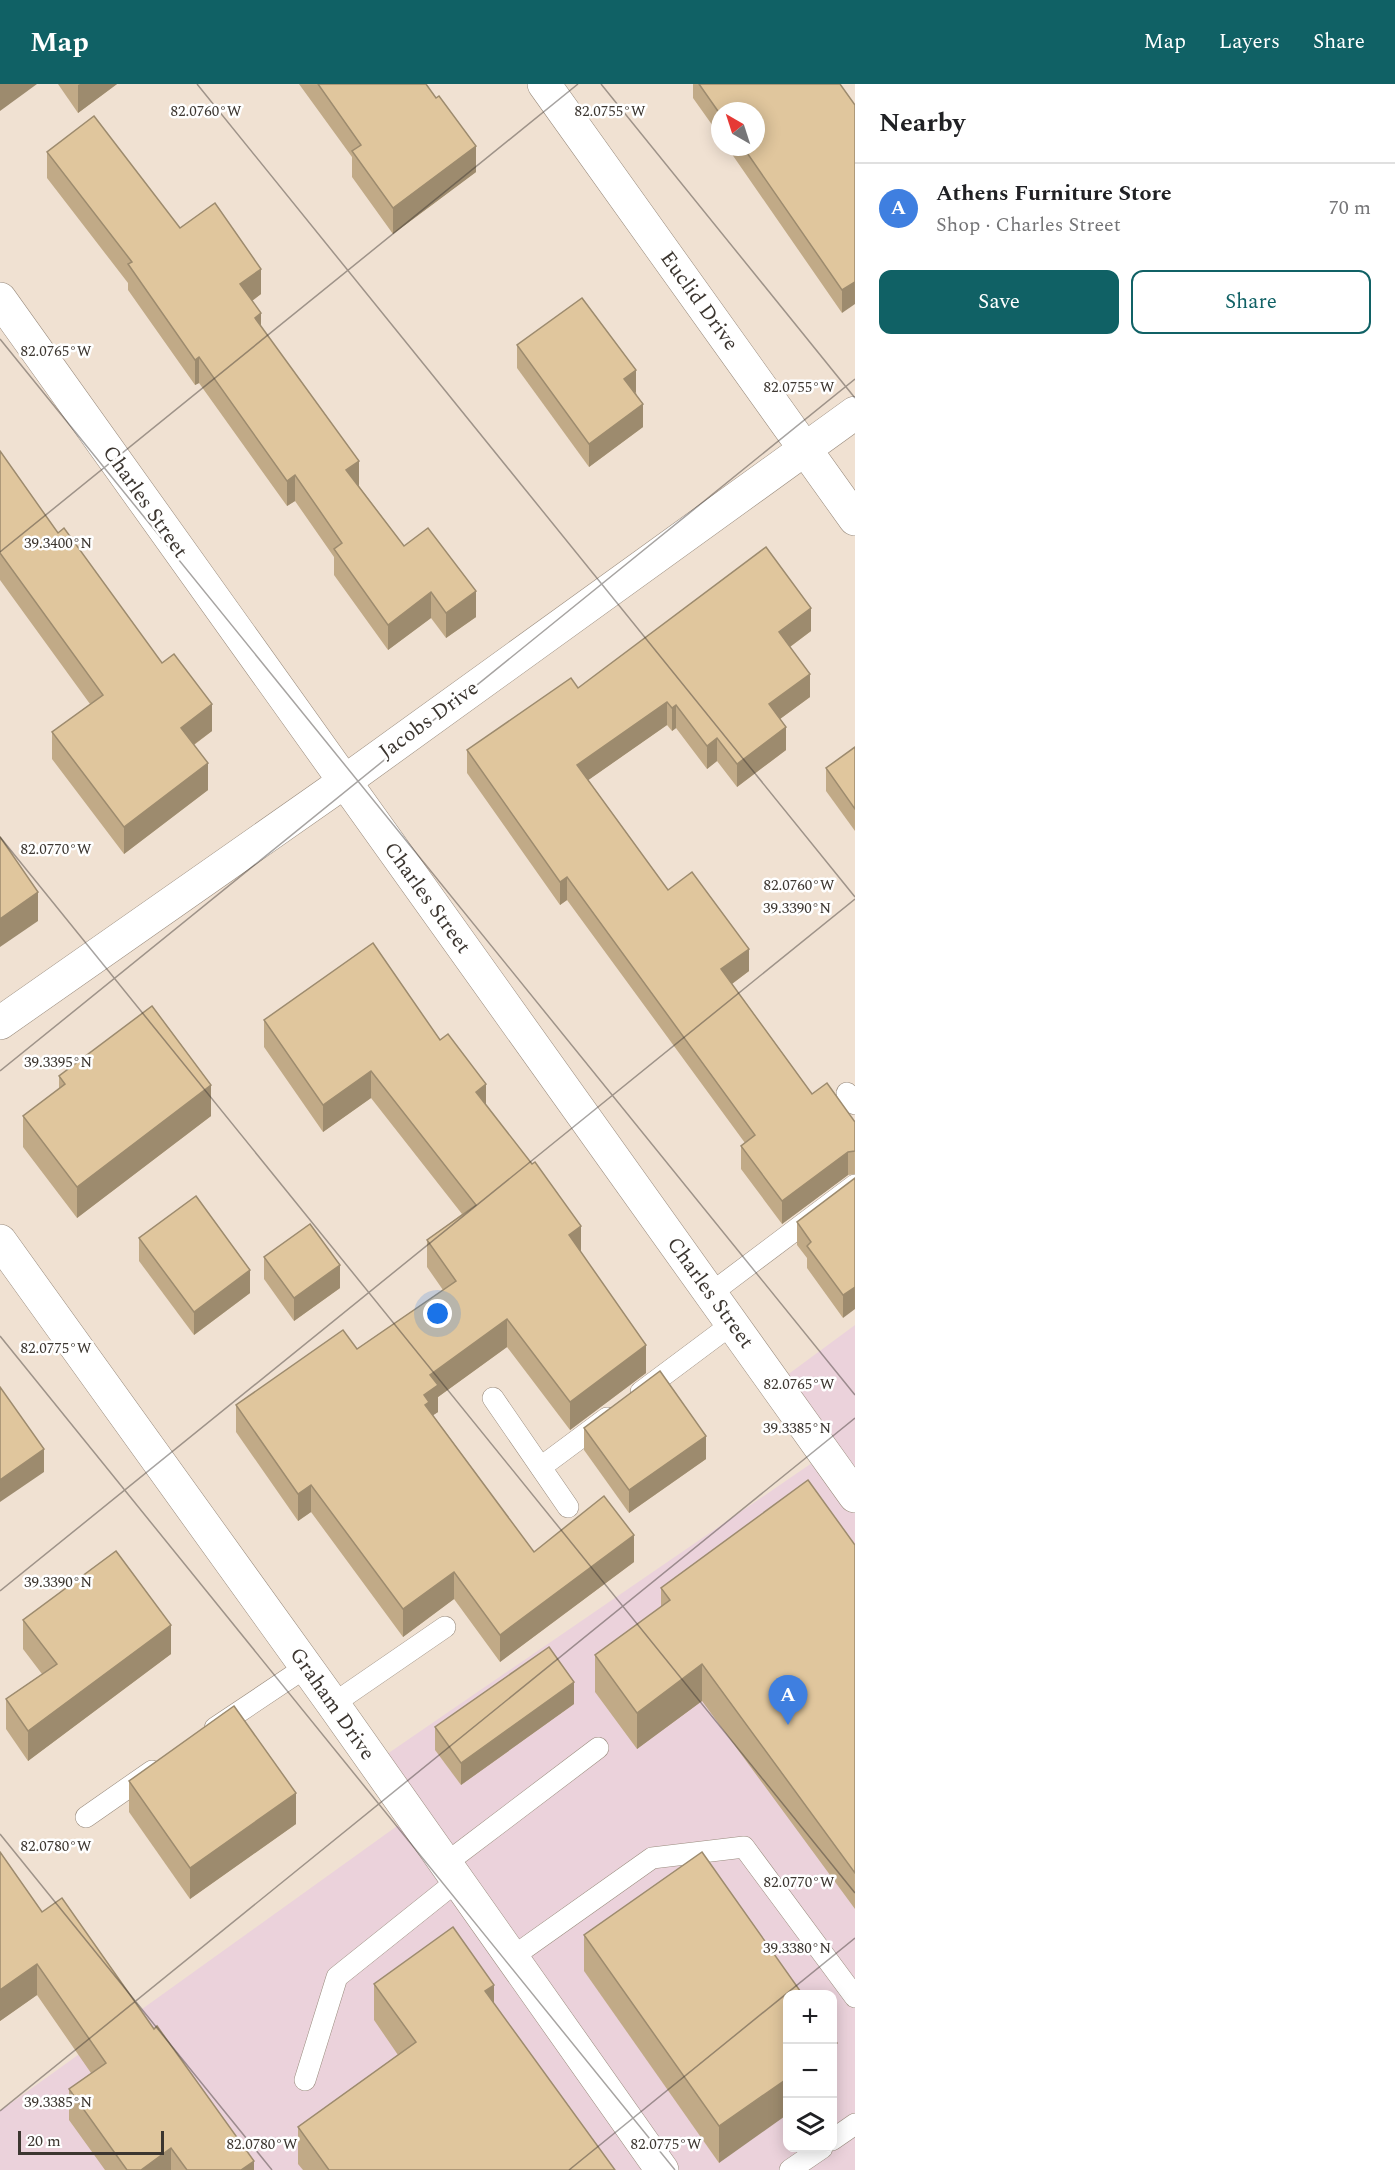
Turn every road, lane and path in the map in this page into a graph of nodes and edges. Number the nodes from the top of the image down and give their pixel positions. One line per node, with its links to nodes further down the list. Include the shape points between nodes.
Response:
1 (544, 84): 4 (street, Euclid Drive)
2 (0, 299): 6 (street, Charles Street)
3 (855, 413): 4 (street, Jacobs Drive)
4 (805, 449): 5 (street, Euclid Drive); 6 (street, Jacobs Drive)
5 (855, 519)
6 (344, 782): 7 (street, Jacobs Drive); 10 (street, Charles Street)
7 (0, 1023)
8 (855, 1185): 10 (lane)
9 (0, 1241): 17 (street, Graham Drive)
10 (710, 1294): 11 (street, Charles Street)
11 (732, 1324): 13 (lane); 14 (street, Charles Street)
12 (493, 1398): 13 (lane)
13 (541, 1467): 15 (lane)
14 (852, 1486)
15 (568, 1507)
16 (445, 1627): 18 (lane)
17 (306, 1667): 18 (street, Graham Drive); 19 (lane)
18 (333, 1704): 23 (street, Graham Drive)
19 (201, 1738)
20 (598, 1748): 23 (lane)
21 (172, 1758): 22 (lane)
22 (86, 1817)
23 (451, 1872): 24 (street, Graham Drive); 26 (lane, via 337,1977)
24 (512, 1958): 25 (lane, via 652,1857 744,1847); 30 (street, Graham Drive)
25 (855, 1997)
26 (305, 2080)
27 (855, 2124): 28 (lane)
28 (837, 2137)
29 (816, 2152): 31 (lane)
30 (662, 2170)
31 (790, 2170)

